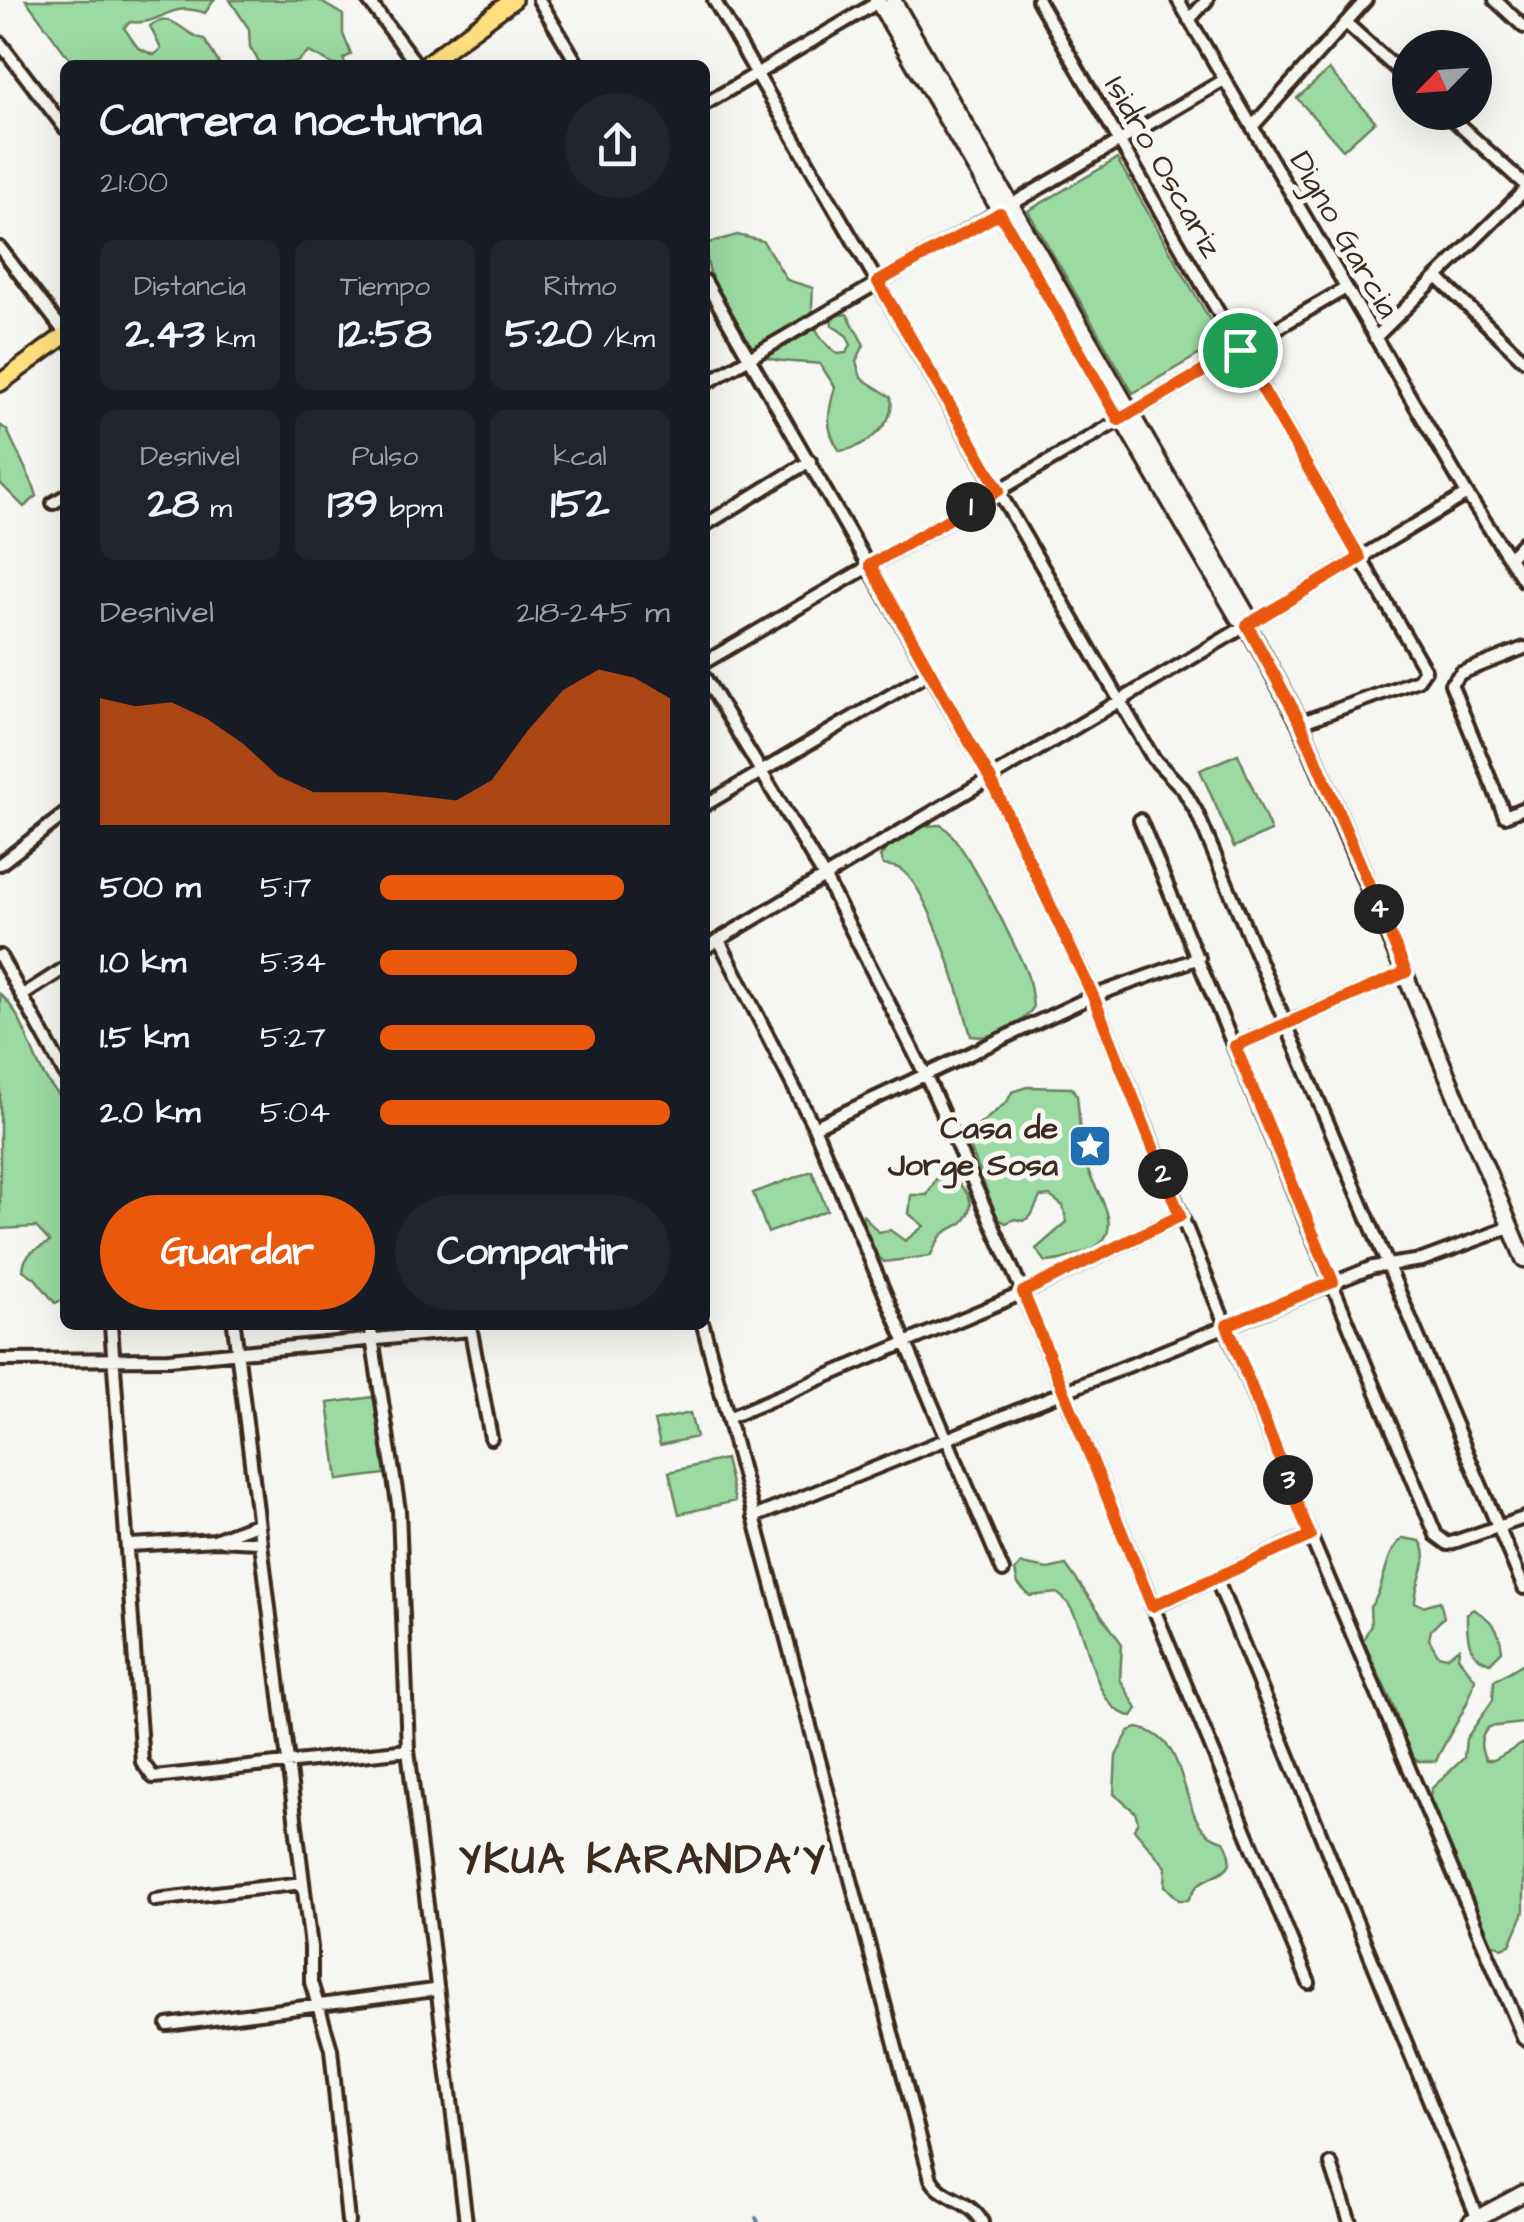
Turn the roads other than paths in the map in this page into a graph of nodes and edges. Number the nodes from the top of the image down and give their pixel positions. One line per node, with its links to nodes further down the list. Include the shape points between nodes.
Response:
1 (368, 0): 15 (street)
2 (512, 0): 16 (main road)
3 (539, 0): 17 (street)
4 (714, 0): 19 (street)
5 (882, 0): 19 (street); 27 (street)
6 (1038, 0): 25 (street, Isidro Oscariz)
7 (1178, 0): 11 (street, Digno Garcia)
8 (1207, 0): 11 (street)
9 (1366, 0): 12 (street)
10 (1494, 0): 13 (street)
11 (1189, 20): 20 (street, Digno Garcia)
12 (1346, 23): 18 (street); 23 (street)
13 (1524, 27)
14 (0, 43): 22 (street)
15 (417, 60)
16 (428, 60)
17 (575, 60)
18 (1392, 65)
19 (757, 74): 21 (street); 30 (street)
20 (1224, 80): 23 (street, Digno Garcia); 25 (street)
21 (710, 101)
22 (60, 121)
23 (1252, 127): 31 (street, Digno Garcia)
24 (1464, 130): 26 (street)
25 (1120, 142): 27 (street); 36 (street, Isidro Oscariz)
26 (1524, 187): 29 (street)
27 (1006, 210): 30 (street); 41 (street)
28 (0, 248): 33 (street)
29 (1437, 278): 35 (street); 38 (street)
30 (878, 282): 37 (street); 43 (street)
31 (1346, 288): 35 (street, Digno Garcia); 36 (street)
32 (710, 290): 37 (street)
33 (60, 327)
34 (60, 338): 40 (main road)
35 (1375, 338): 44 (street, Digno Garcia)
36 (1240, 350): 41 (street); 50 (street, Isidro Oscariz)
37 (750, 358): 39 (street); 42 (street)
38 (1524, 360)
39 (710, 381)
40 (0, 383)
41 (1125, 416): 43 (street); 53 (street)
42 (810, 461): 47 (street); 51 (street)
43 (999, 490): 51 (street); 58 (street)
44 (1467, 494): 49 (street, Digno Garcia); 50 (street)
45 (60, 499): 46 (street)
46 (53, 503)
47 (710, 522)
48 (1524, 542): 49 (street)
49 (1510, 556): 52 (street, Digno Garcia)
50 (1360, 558): 53 (street); 59 (street, Isidro Oscariz, via 1425,670 1418,680)
51 (870, 565): 55 (street); 56 (street)
52 (1524, 580)
53 (1247, 625): 58 (street); 59 (street)
54 (1524, 648): 63 (street, via 1461,673 1451,684 1505,816)
55 (710, 659)
56 (930, 672): 60 (street); 61 (street)
57 (710, 687): 60 (street)
58 (1122, 701): 61 (street); 76 (street, via 1153,758 1197,813)
59 (1300, 722): 73 (street)
60 (760, 772): 62 (street); 67 (street)
61 (990, 778): 67 (street); 75 (street)
62 (710, 802)
63 (1524, 808)
64 (60, 818): 66 (street)
65 (1140, 820): 71 (street)
66 (0, 864)
67 (825, 878): 68 (street); 79 (street)
68 (719, 940): 69 (street); 80 (street)
69 (710, 945)
70 (0, 956): 74 (street)
71 (1198, 958): 75 (street); 77 (street)
72 (60, 971): 74 (street)
73 (1406, 972): 76 (street); 82 (street)
74 (24, 996): 78 (street)
75 (1093, 996): 79 (street); 81 (street)
76 (1287, 1023): 77 (street); 84 (street)
77 (1235, 1046): 85 (street)
78 (60, 1064)
79 (926, 1076): 80 (street); 86 (street)
80 (814, 1127): 95 (street)
81 (1180, 1216): 86 (street); 87 (street)
82 (1511, 1226): 83 (street); 84 (street, via 1422,1260)
83 (1524, 1259)
84 (1388, 1265): 85 (street); 106 (street)
85 (1333, 1282): 87 (street); 106 (street, via 1436,1535 1448,1544)
86 (1023, 1292): 95 (street); 99 (street)
87 (1227, 1325): 99 (street); 107 (street)
88 (112, 1330): 97 (street)
89 (235, 1330): 96 (street)
90 (371, 1330): 94 (street)
91 (456, 1330): 94 (street)
92 (470, 1330): 101 (street)
93 (704, 1330): 100 (street)
94 (374, 1342): 96 (street); 115 (street, via 399,1510)
95 (906, 1344): 100 (street); 102 (street)
96 (238, 1352): 97 (street); 105 (street)
97 (114, 1357): 98 (street); 110 (street)
98 (0, 1360)
99 (1064, 1390): 102 (street); 114 (street)
100 (728, 1418): 103 (street)
101 (492, 1438)
102 (948, 1441): 103 (street); 111 (street)
103 (754, 1517): 129 (street, via 931,2179)
104 (1524, 1518): 106 (street)
105 (257, 1524): 108 (street); 109 (street)
106 (1500, 1528): 113 (street)
107 (1310, 1536): 112 (street); 123 (street)
108 (216, 1540): 109 (street); 110 (street)
109 (259, 1542): 116 (street)
110 (130, 1546): 116 (street, via 146,1771 153,1777)
111 (1004, 1571)
112 (1216, 1578): 114 (street); 126 (street)
113 (1524, 1588)
114 (1152, 1606): 119 (street)
115 (408, 1750): 116 (street); 120 (street)
116 (289, 1762): 117 (street)
117 (304, 1883): 118 (street); 121 (street)
118 (155, 1900)
119 (1309, 1983)
120 (434, 1990): 121 (street); 128 (street)
121 (318, 2006): 122 (street); 127 (street, via 331,2048)
122 (168, 2025)
123 (1524, 2039)
124 (1331, 2164): 130 (street)
125 (1524, 2193): 126 (street)
126 (1474, 2220)
127 (348, 2222)
128 (466, 2222)
129 (982, 2222)
130 (1350, 2222)

